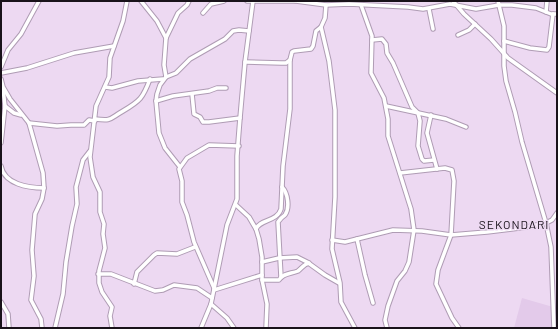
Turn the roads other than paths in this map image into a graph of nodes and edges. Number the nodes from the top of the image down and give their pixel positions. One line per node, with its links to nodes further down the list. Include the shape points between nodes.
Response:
1 (39, 1): 31 (street, via 22,34 8,50)
2 (127, 1): 27 (street)
3 (141, 1): 24 (street, via 157,21)
4 (189, 1): 24 (street, via 178,13)
5 (224, 1): 17 (street, via 211,4)
6 (247, 1): 7 (street)
7 (253, 1): 8 (street); 22 (street)
8 (295, 1): 14 (street)
9 (547, 1): 16 (street)
10 (339, 2): 13 (street); 14 (street)
11 (454, 2): 12 (street, via 476,9); 15 (street); 19 (street)
12 (499, 3): 16 (street); 26 (street)
13 (359, 4): 15 (street); 25 (street)
14 (326, 5): 20 (street)
15 (429, 9): 21 (street)
16 (546, 12): 18 (street)
17 (203, 13)
18 (555, 14): 26 (street, via 547,50)
19 (475, 24): 23 (street); 28 (street)
20 (321, 27): 29 (street, via 316,31 311,50 293,51); 68 (street, via 328,56 335,110 335,197)
21 (433, 29)
22 (249, 31): 30 (street); 33 (street, via 233,31 225,39 190,59 176,73)
23 (458, 35)
24 (166, 38): 33 (street)
25 (372, 40): 43 (street, via 371,73 382,92); 44 (street, via 382,39 385,42 411,104)
26 (504, 41): 28 (street)
27 (114, 46): 32 (street, via 74,53 27,68); 37 (street)
28 (504, 55): 39 (street); 63 (street, via 506,81)
29 (290, 60): 30 (street, via 286,63); 59 (street, via 290,110)
30 (245, 62): 47 (street)
31 (1, 67)
32 (1, 73)
33 (165, 78): 35 (street); 41 (street, via 158,89)
34 (1, 79): 36 (street)
35 (150, 79): 37 (street, via 112,88); 48 (street, via 136,103 109,120)
36 (3, 87): 42 (street); 45 (street)
37 (105, 87): 48 (street, via 97,101)
38 (226, 88): 40 (street)
39 (557, 93)
40 (192, 94): 41 (street); 47 (street, via 193,111 203,122)
41 (156, 101): 56 (street, via 161,140)
42 (5, 106): 45 (street); 51 (street)
43 (386, 106): 44 (street); 58 (street, via 388,136)
44 (418, 113): 46 (street); 54 (street, via 418,143 422,159 424,162)
45 (21, 115): 49 (street)
46 (431, 115): 50 (street); 54 (street, via 427,134)
47 (240, 118): 52 (street)
48 (95, 120): 49 (street, via 89,120 84,125); 53 (street)
49 (28, 123): 60 (street, via 42,164)
50 (466, 127)
51 (1, 143)
52 (238, 146): 56 (street, via 209,145 189,156); 61 (street)
53 (91, 150): 75 (street, via 92,173 101,195 100,212 104,224 104,256); 88 (street, via 83,160 76,187 77,204)
54 (434, 160): 57 (street)
55 (1, 166): 60 (street, via 2,171 16,183 32,188)
56 (180, 167): 69 (street, via 181,199)
57 (437, 169): 58 (street); 66 (street, via 450,169 454,174)
58 (400, 173): 65 (street, via 411,209)
59 (282, 187): 64 (street, via 280,213); 72 (street, via 286,192 287,206 286,213 278,222)
60 (44, 188): 87 (street, via 41,204 35,214 31,300 41,319)
61 (236, 205): 64 (street, via 249,217); 81 (street, via 226,226)
62 (557, 213): 63 (street)
63 (546, 223): 66 (street); 70 (street)
64 (256, 229): 73 (street)
65 (414, 230): 66 (street); 67 (street, via 393,230); 94 (street, via 409,262 397,281 388,306 385,320)
66 (451, 235): 95 (street, via 438,270 436,284)
67 (357, 239): 68 (street, via 345,242); 84 (street)
68 (332, 240): 80 (street)
69 (195, 247): 79 (street, via 177,254 157,253 137,272); 81 (street)
70 (551, 247): 71 (street); 96 (street)
71 (557, 247)
72 (279, 258): 73 (street); 74 (street, via 297,257); 77 (street)
73 (262, 262): 76 (street)
74 (309, 263): 77 (street, via 300,270); 80 (street)
75 (98, 274): 79 (street, via 111,274); 89 (street, via 101,290 112,307)
76 (262, 275): 78 (street); 81 (street)
77 (281, 277): 78 (street, via 279,280)
78 (262, 280): 92 (street, via 267,304)
79 (134, 284): 82 (street, via 158,291 174,285 197,288)
80 (340, 284): 93 (street, via 341,302)
81 (214, 289): 82 (street)
82 (212, 298): 85 (street)
83 (1, 302): 86 (street, via 8,314)
84 (373, 303)
85 (211, 304): 90 (street); 91 (street)
86 (9, 328)
87 (42, 328)
88 (55, 328)
89 (112, 328)
90 (201, 328)
91 (234, 328)
92 (266, 328)
93 (355, 328)
94 (387, 328)
95 (459, 328)
96 (554, 328)

